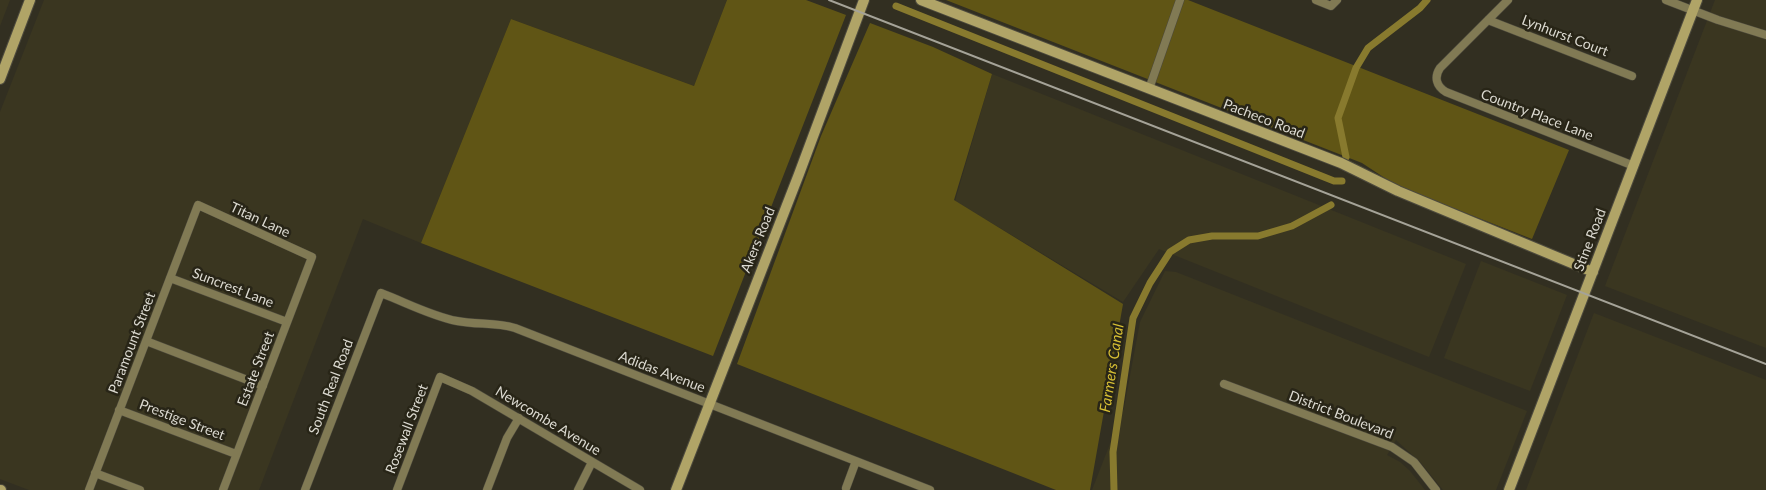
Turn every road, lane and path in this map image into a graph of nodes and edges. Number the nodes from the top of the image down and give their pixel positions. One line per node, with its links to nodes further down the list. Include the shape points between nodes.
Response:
1 (30, 0): 14 (street)
2 (864, 0): 27 (street, Akers Road)
3 (921, 0): 15 (street, Pacheco Road)
4 (1180, 0): 15 (street)
5 (1316, 0): 9 (street)
6 (1508, 0): 11 (street)
7 (1666, 0): 10 (street)
8 (1697, 0): 10 (street, Stine Road)
9 (1334, 3)
10 (1693, 11): 12 (street); 16 (street, Stine Road)
11 (1488, 20): 13 (street, Lynhurst Court); 16 (street, Country Place Lane, via 1440,68 1436,81 1441,90)
12 (1766, 35)
13 (1632, 76)
14 (0, 79)
15 (1148, 89): 19 (street, Pacheco Road, via 1341,163 1398,192)
16 (1634, 166): 19 (street, Stine Road)
17 (198, 205): 18 (street, Titan Lane); 20 (street, Paramount Street)
18 (312, 257): 22 (street, Estate Street)
19 (1593, 272): 46 (street, Stine Road)
20 (170, 278): 22 (street, Suncrest Lane); 23 (street, Paramount Street)
21 (381, 293): 27 (street, Adidas Avenue, via 453,320 515,328); 38 (street, South Real Road)
22 (287, 322): 26 (street, Estate Street)
23 (146, 341): 26 (street); 28 (street, Paramount Street)
24 (440, 377): 29 (street, Newcombe Avenue); 39 (street, Rosewall Street)
25 (1224, 384): 45 (street, District Boulevard, via 1392,448 1414,462)
26 (263, 386): 30 (street, Estate Street)
27 (709, 404): 31 (street, Adidas Avenue); 43 (street, Akers Road)
28 (119, 410): 30 (street, Prestige Street); 33 (street, Paramount Street)
29 (518, 418): 32 (street, Newcombe Avenue); 40 (street)
30 (236, 454): 37 (street, Estate Street)
31 (856, 461): 34 (street); 44 (street, Adidas Avenue)
32 (592, 462): 41 (street); 42 (street, Newcombe Avenue)
33 (95, 473): 35 (street, Paramount Street); 36 (street)
34 (846, 488)
35 (88, 490)
36 (140, 490)
37 (223, 490)
38 (305, 490)
39 (397, 490)
40 (487, 490)
41 (578, 490)
42 (640, 490)
43 (676, 490)
44 (930, 490)
45 (1436, 490)
46 (1509, 490)

